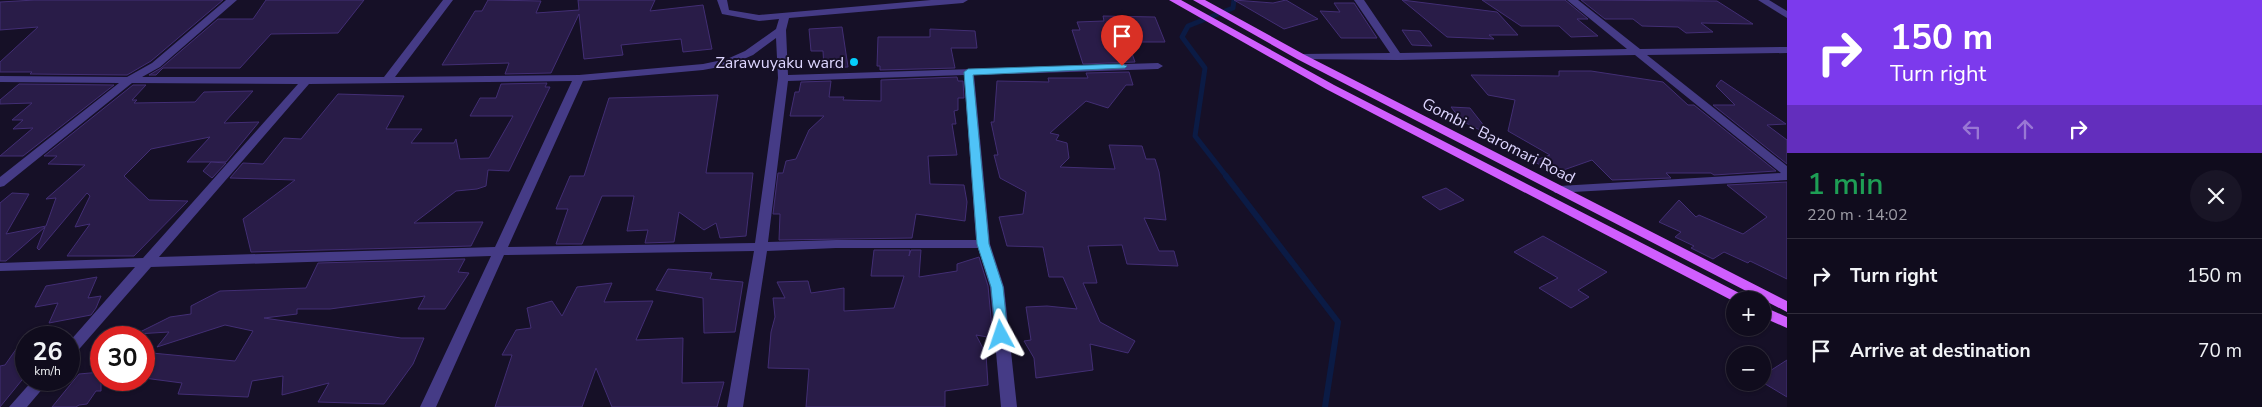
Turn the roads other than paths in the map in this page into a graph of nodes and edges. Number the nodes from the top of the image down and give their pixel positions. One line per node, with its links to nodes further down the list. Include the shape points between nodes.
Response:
1 (232, 0): 23 (street, via 156,65)
2 (448, 0): 22 (street)
3 (722, 0): 11 (street, via 725,12 759,18)
4 (963, 0): 11 (street)
5 (1174, 0): 33 (main road, Gombi - Baromari Road, via 1330,87)
6 (1359, 0): 16 (street)
7 (1572, 0): 14 (street)
8 (1763, 0): 10 (street)
9 (1200, 2): 15 (main road, Gombi - Baromari Road)
10 (1787, 14)
11 (785, 15): 12 (street)
12 (781, 30): 19 (street, via 730,62); 20 (street)
13 (1787, 50): 14 (street)
14 (1636, 52): 16 (street); 25 (street)
15 (1301, 57): 16 (street); 27 (main road, Gombi - Baromari Road)
16 (1398, 57)
17 (1158, 66): 18 (street)
18 (968, 72): 20 (street); 28 (street)
19 (579, 78): 22 (street); 30 (street)
20 (784, 78): 29 (street)
21 (0, 79): 23 (street)
22 (388, 79): 24 (street)
23 (129, 80): 24 (street); 26 (street)
24 (306, 81): 31 (street)
25 (1787, 174): 27 (street)
26 (0, 184)
27 (1559, 190): 34 (main road, Gombi - Baromari Road)
28 (983, 244): 29 (street); 42 (street, via 997,287)
29 (761, 247): 30 (street); 41 (street)
30 (499, 251): 31 (street); 40 (street)
31 (144, 263): 32 (street); 37 (street)
32 (0, 267)
33 (1726, 292)
34 (1787, 307)
35 (1771, 315): 36 (main road)
36 (1787, 323)
37 (80, 338)
38 (32, 391): 39 (street)
39 (17, 407)
40 (428, 407)
41 (735, 407)
42 (1009, 407)

